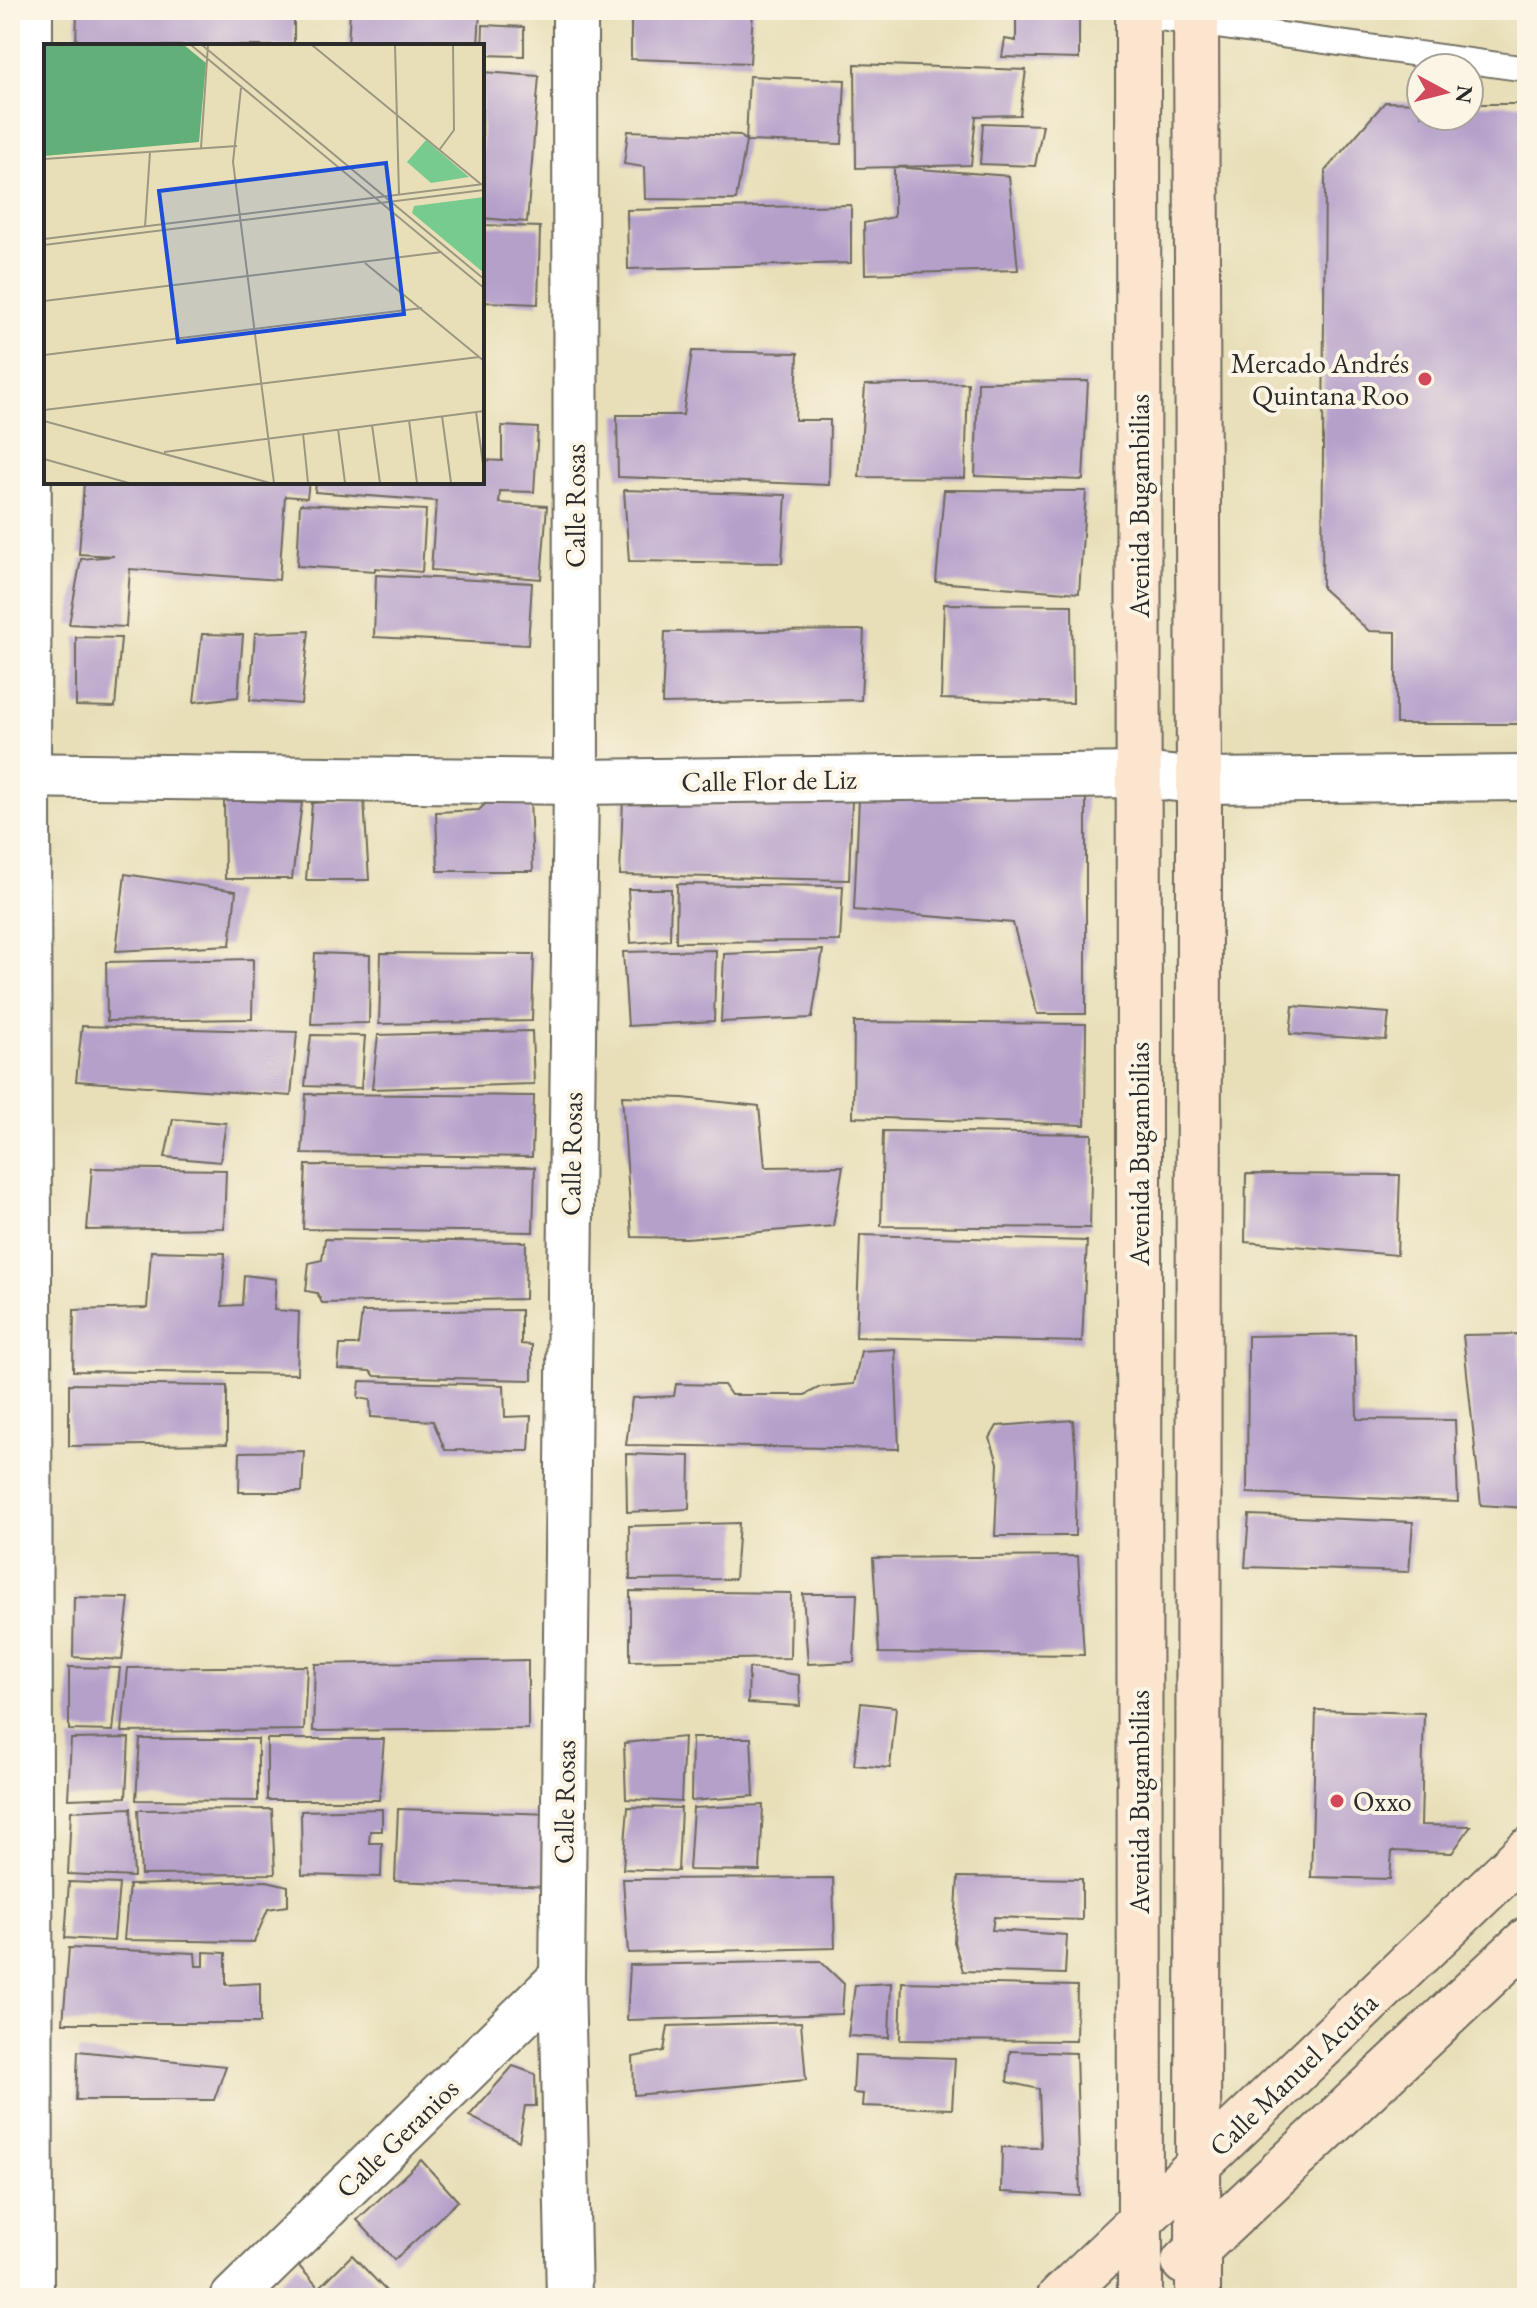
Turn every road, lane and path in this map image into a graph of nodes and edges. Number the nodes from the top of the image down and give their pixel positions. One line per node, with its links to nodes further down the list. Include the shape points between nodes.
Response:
1 (30, 10): 6 (street)
2 (575, 10): 10 (street, Calle Rosas)
3 (1138, 13): 4 (lane); 7 (main road, Avenida Bugambilias)
4 (1196, 17): 5 (lane); 9 (main road, Avenida Bugambilias)
5 (1527, 69)
6 (19, 775): 10 (street, Calle Flor de Liz); 17 (street)
7 (1139, 775): 9 (street, Calle Flor de Liz); 10 (street, Calle Flor de Liz); 15 (main road, Avenida Bugambilias)
8 (1527, 778): 9 (street, Calle Flor de Liz)
9 (1199, 781): 14 (main road, Avenida Bugambilias)
10 (576, 782): 13 (street, Calle Rosas)
11 (1527, 1851): 14 (main road, Calle Manuel Acuña)
12 (1527, 1940): 16 (main road)
13 (562, 1977): 18 (street, Calle Geranios); 19 (street, Calle Rosas)
14 (1197, 2166): 15 (main road, Calle Manuel Acuña); 16 (main road, Avenida Bugambilias)
15 (1140, 2219): 20 (main road, Calle Manuel Acuña); 21 (main road, Avenida Bugambilias)
16 (1198, 2249): 22 (main road); 23 (main road, Avenida Bugambilias)
17 (31, 2298)
18 (233, 2298)
19 (569, 2298)
20 (1059, 2298)
21 (1140, 2298)
22 (1149, 2298)
23 (1198, 2298)

